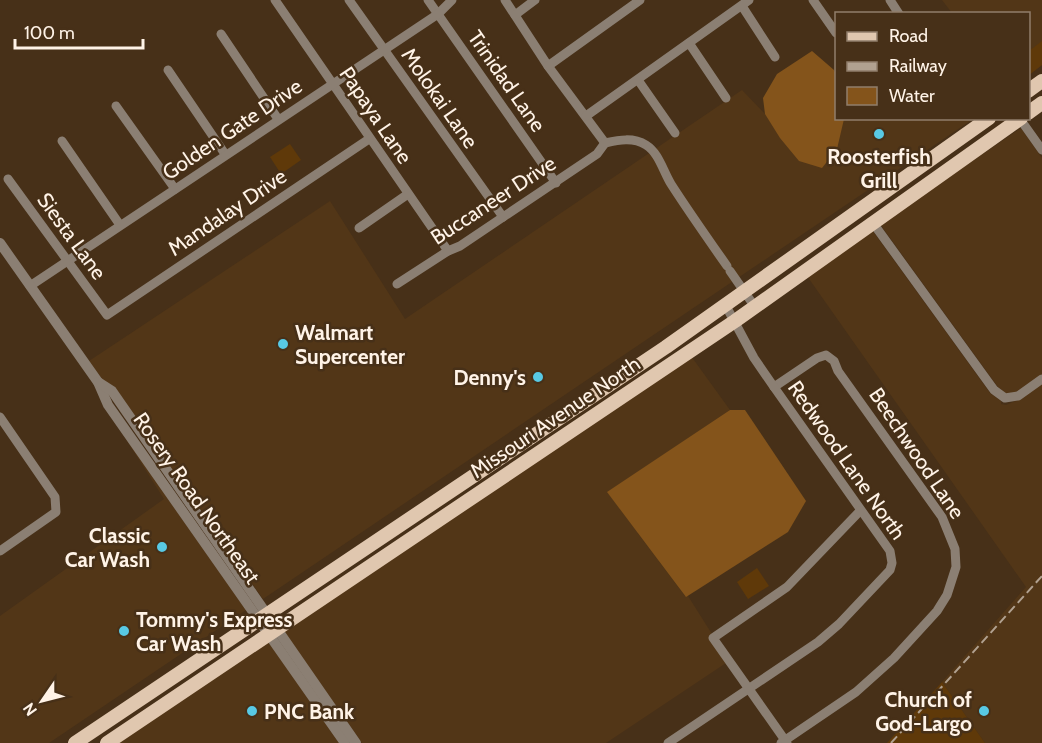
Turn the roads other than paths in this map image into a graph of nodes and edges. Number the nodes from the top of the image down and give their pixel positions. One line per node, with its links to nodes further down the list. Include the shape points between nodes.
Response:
1 (275, 0): 21 (street, Papaya Lane)
2 (349, 0): 15 (street, Molokai Lane)
3 (429, 0): 10 (street, Trinidad Lane)
4 (452, 0): 10 (street, Golden Gate Drive)
5 (505, 0): 11 (street)
6 (535, 0): 11 (street)
7 (640, 0): 17 (street)
8 (813, 0): 12 (street)
9 (745, 3): 14 (street); 16 (street)
10 (438, 14): 15 (street, Golden Gate Drive); 39 (street, Trinidad Lane)
11 (514, 15): 17 (street)
12 (835, 30)
13 (220, 34): 28 (street)
14 (689, 44): 19 (street); 23 (street)
15 (384, 50): 21 (street, Golden Gate Drive); 44 (street, Molokai Lane)
16 (775, 57)
17 (548, 66): 27 (street)
18 (168, 70): 37 (street)
19 (638, 80): 27 (street); 32 (street)
20 (1042, 81): 22 (main road)
21 (334, 83): 28 (street, Golden Gate Drive); 33 (street, Papaya Lane)
22 (1030, 90)
23 (726, 98)
24 (1042, 103): 26 (main road)
25 (116, 106): 40 (street)
26 (1030, 112)
27 (586, 116): 35 (street)
28 (278, 119): 37 (street, Golden Gate Drive)
29 (986, 120): 41 (main road, Missouri Avenue North)
30 (1019, 120): 45 (main road, Missouri Avenue North)
31 (1021, 120): 36 (street)
32 (675, 133)
33 (369, 139): 42 (street, Papaya Lane); 57 (street, Mandalay Drive)
34 (62, 141): 46 (street)
35 (604, 142): 39 (street, Buccaneer Drive, via 597,154); 54 (street, via 636,140 657,156 669,181)
36 (1042, 150)
37 (225, 154): 40 (street, Golden Gate Drive)
38 (8, 179): 51 (street, Siesta Lane)
39 (556, 183): 44 (street, Buccaneer Drive)
40 (174, 189): 46 (street, Golden Gate Drive)
41 (885, 192): 43 (main road, Missouri Avenue North); 45 (main road)
42 (408, 194): 47 (street); 49 (street, Papaya Lane)
43 (858, 212): 50 (main road, via 857,225 838,240); 54 (main road, Missouri Avenue North)
44 (503, 218): 49 (street, Buccaneer Drive)
45 (873, 223): 50 (main road, Missouri Avenue North); 59 (street, via 994,390 1005,398 1018,396)
46 (120, 225): 51 (street, Golden Gate Drive)
47 (359, 228)
48 (0, 243): 53 (street, Rosery Road Northeast)
49 (448, 251): 52 (street, Buccaneer Drive)
50 (830, 253): 56 (main road, Missouri Avenue North)
51 (67, 261): 53 (street, Golden Gate Drive); 57 (street, Siesta Lane)
52 (397, 284)
53 (30, 286): 68 (street, Rosery Road Northeast, via 98,382 108,405)
54 (745, 292): 55 (main road, Missouri Avenue North); 56 (street)
55 (726, 306): 58 (street, Redwood Lane North); 62 (main road, Missouri Avenue North)
56 (755, 307): 58 (main road, Missouri Avenue North)
57 (106, 315)
58 (735, 321): 60 (street, Redwood Lane North); 64 (main road, Missouri Avenue North)
59 (1042, 379)
60 (774, 387): 65 (street, Redwood Lane North); 73 (street, Beechwood Lane, via 817,358 826,355 834,361 942,517 955,558 953,582 947,595 894,658 856,692)
61 (0, 417): 67 (street, via 55,497 56,512)
62 (520, 445): 63 (main road, Missouri Avenue North); 64 (main road, via 514,457)
63 (493, 463): 66 (main road, via 491,475 426,519); 68 (main road, Missouri Avenue North)
64 (514, 470): 66 (main road, Missouri Avenue North)
65 (860, 511): 70 (street, Redwood Lane North, via 890,551 890,570 818,642); 70 (street, via 788,587 713,638)
66 (423, 531): 69 (main road, Missouri Avenue North)
67 (0, 551)
68 (263, 617): 69 (street, Rosery Road Northeast); 71 (main road, Missouri Avenue North)
69 (273, 632): 72 (street); 76 (main road, Missouri Avenue North); 79 (street)
70 (749, 689): 73 (street); 80 (street, Redwood Lane North)
71 (133, 705): 74 (main road, Missouri Avenue North); 75 (main road)
72 (332, 725): 77 (street); 78 (street, via 342,730)
73 (784, 742)
74 (75, 743)
75 (90, 743)
76 (107, 743)
77 (345, 743)
78 (351, 743)
79 (356, 743)
80 (668, 743)

